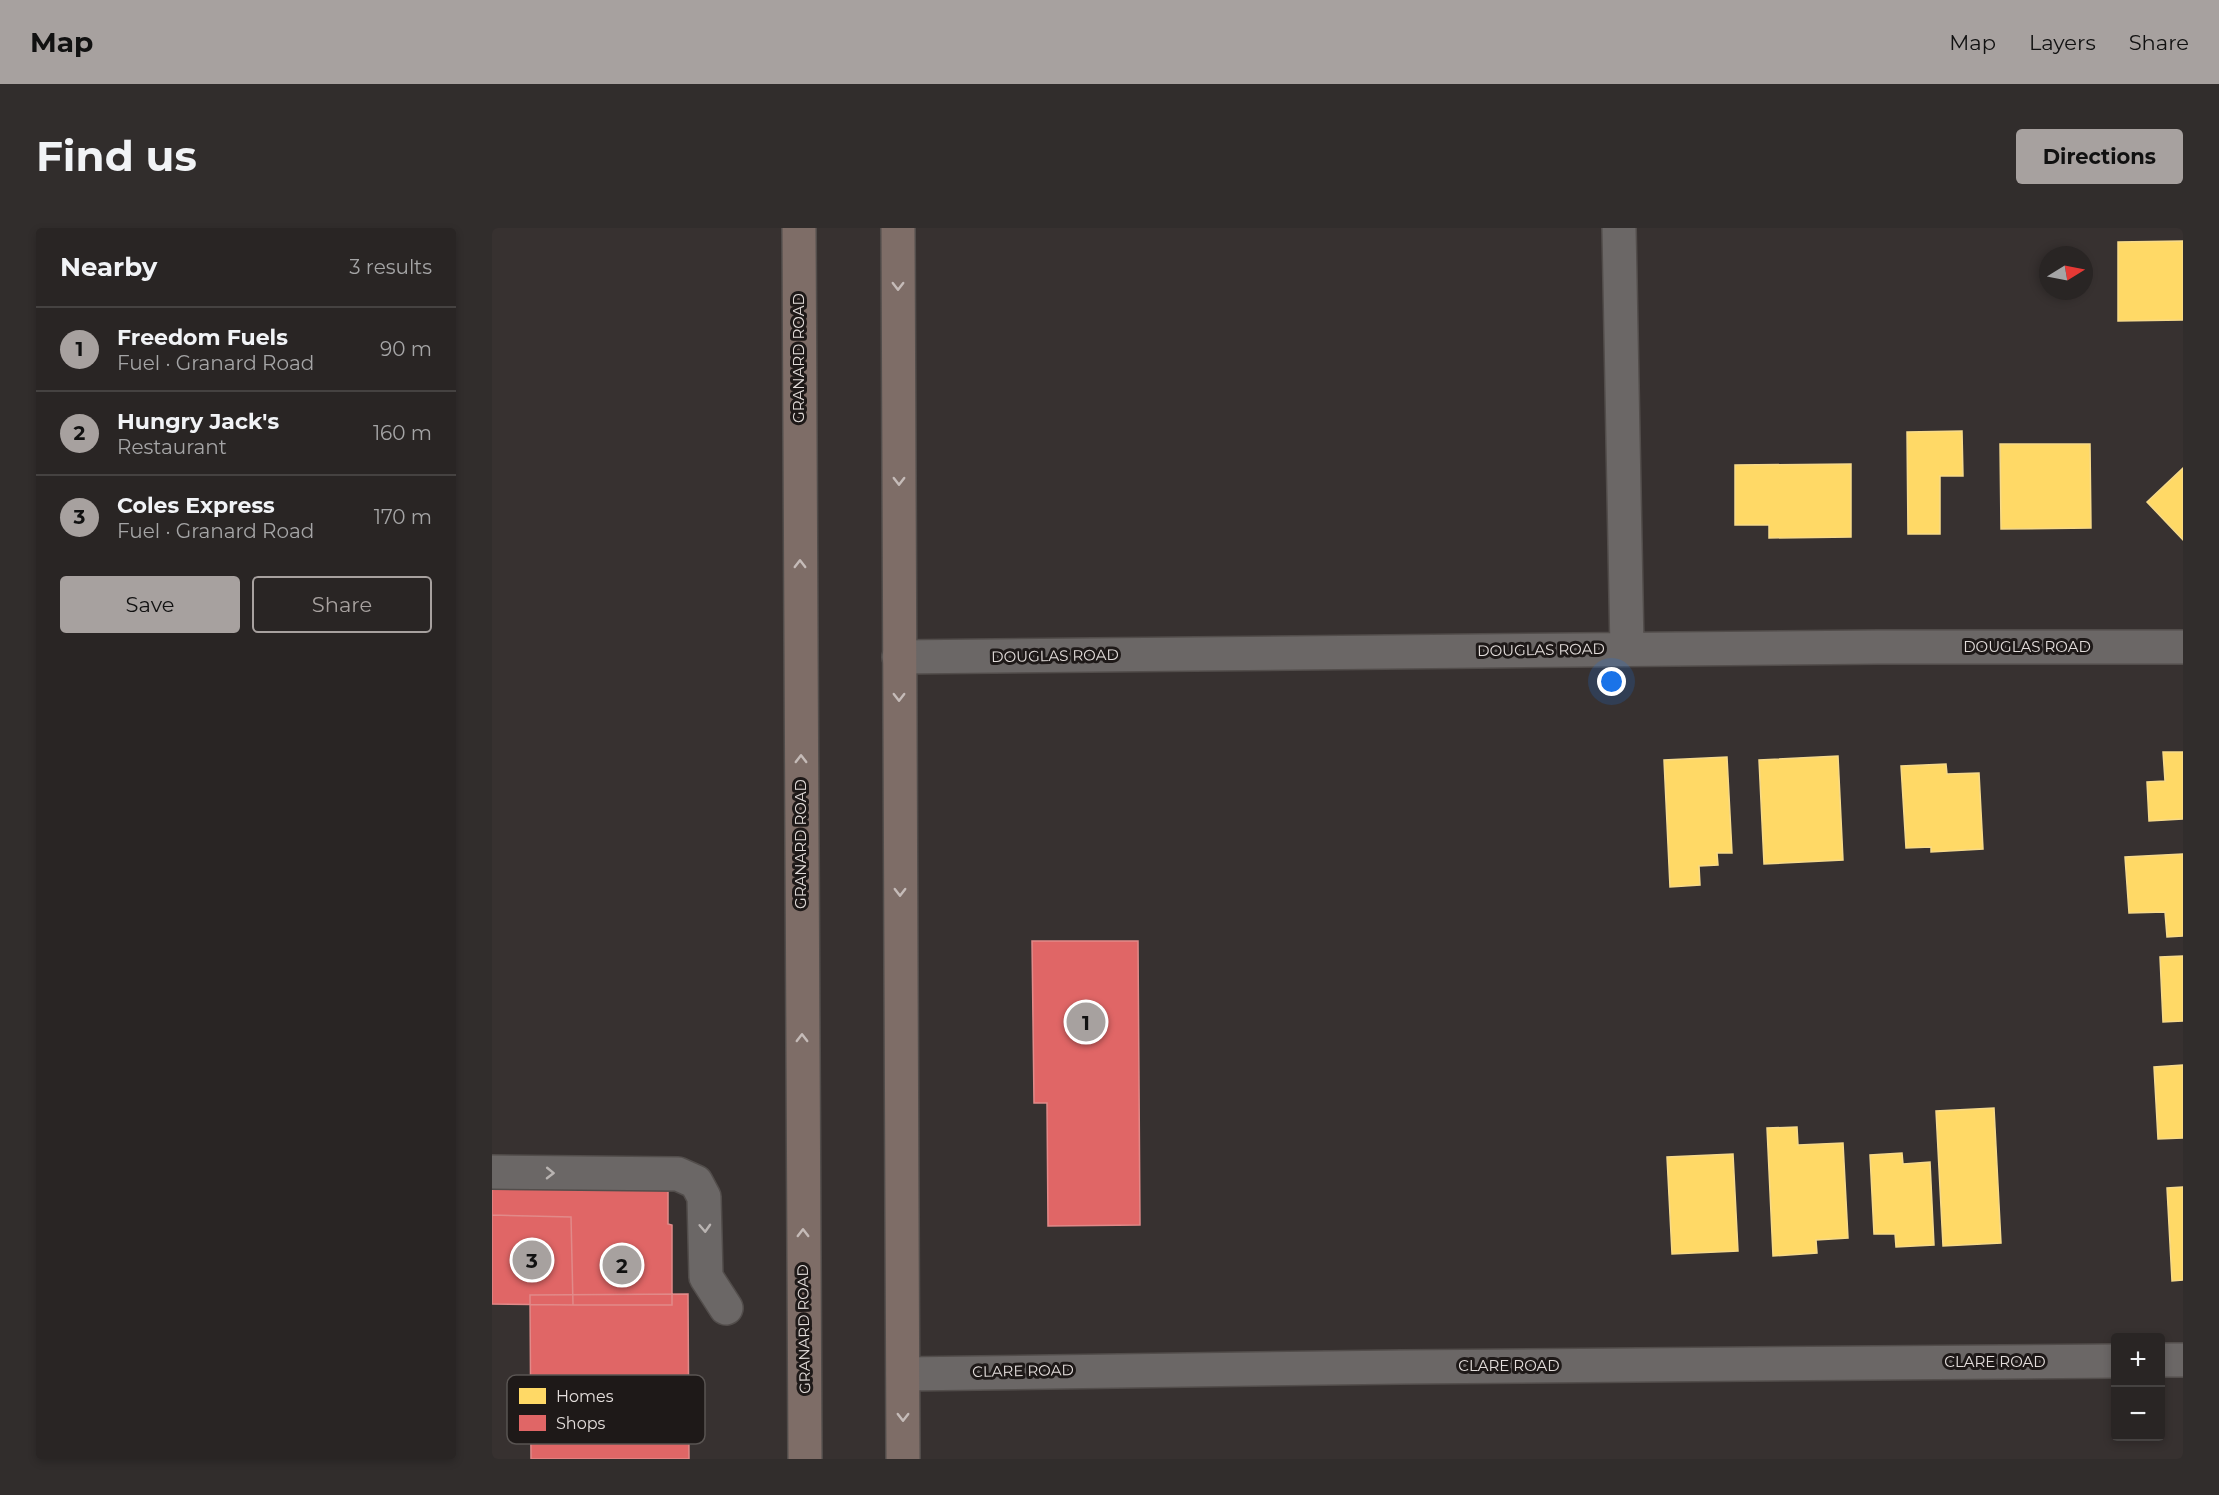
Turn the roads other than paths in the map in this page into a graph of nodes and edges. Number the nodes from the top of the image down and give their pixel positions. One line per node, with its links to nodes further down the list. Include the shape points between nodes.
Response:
1 (799, 228): 13 (highway, GRANARD ROAD, one-way to 1)
2 (898, 228): 6 (highway, one-way to 6)
3 (1619, 228): 5 (street)
4 (2183, 647): 5 (street, DOUGLAS ROAD)
5 (1627, 649): 6 (street, DOUGLAS ROAD)
6 (899, 657): 12 (highway, one-way to 12)
7 (492, 1172): 8 (street, one-way to 8, via 678,1174 696,1182 704,1197 706,1277)
8 (726, 1308)
9 (2165, 1360): 10 (street)
10 (2183, 1360)
11 (2111, 1361): 12 (street, CLARE ROAD)
12 (903, 1374): 14 (highway, one-way to 14)
13 (806, 1459)
14 (903, 1459)

